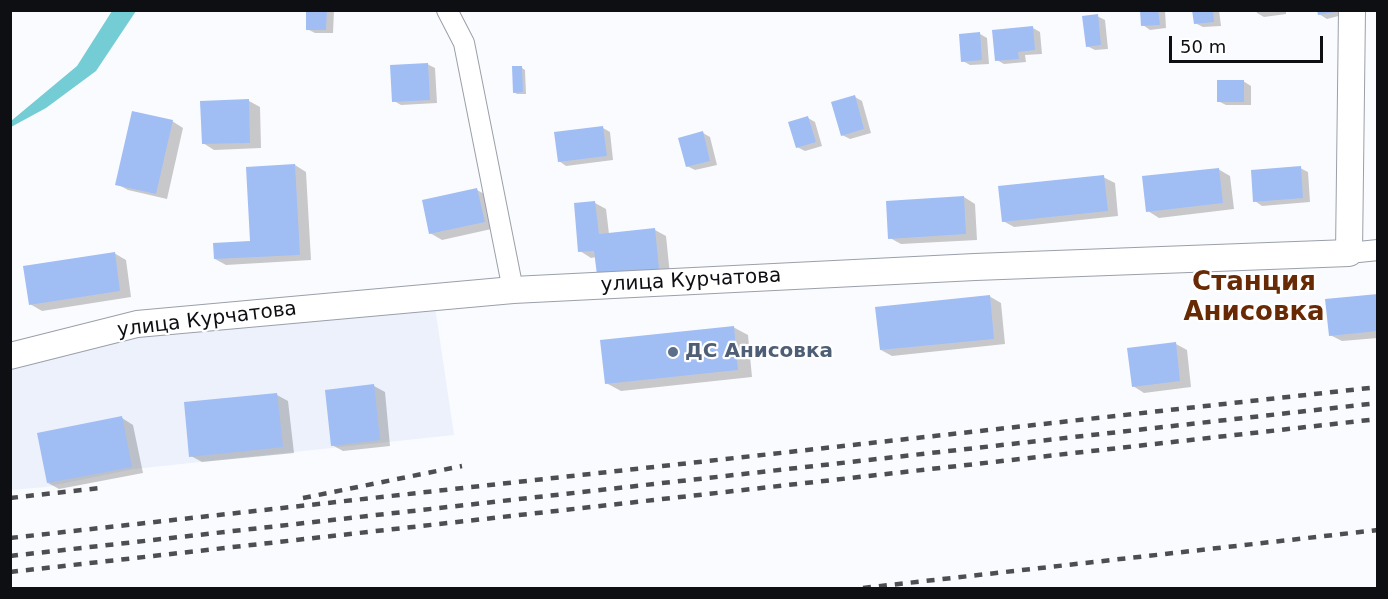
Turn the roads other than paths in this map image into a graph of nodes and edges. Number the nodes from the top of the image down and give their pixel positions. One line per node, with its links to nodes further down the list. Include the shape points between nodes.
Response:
1 (447, 10): 5 (street, via 464,43)
2 (1352, 10): 4 (street)
3 (1377, 250): 4 (street, улица Курчатова)
4 (1349, 253): 5 (street, улица Курчатова)
5 (513, 290): 6 (street, улица Курчатова, via 137,324)
6 (10, 356)

